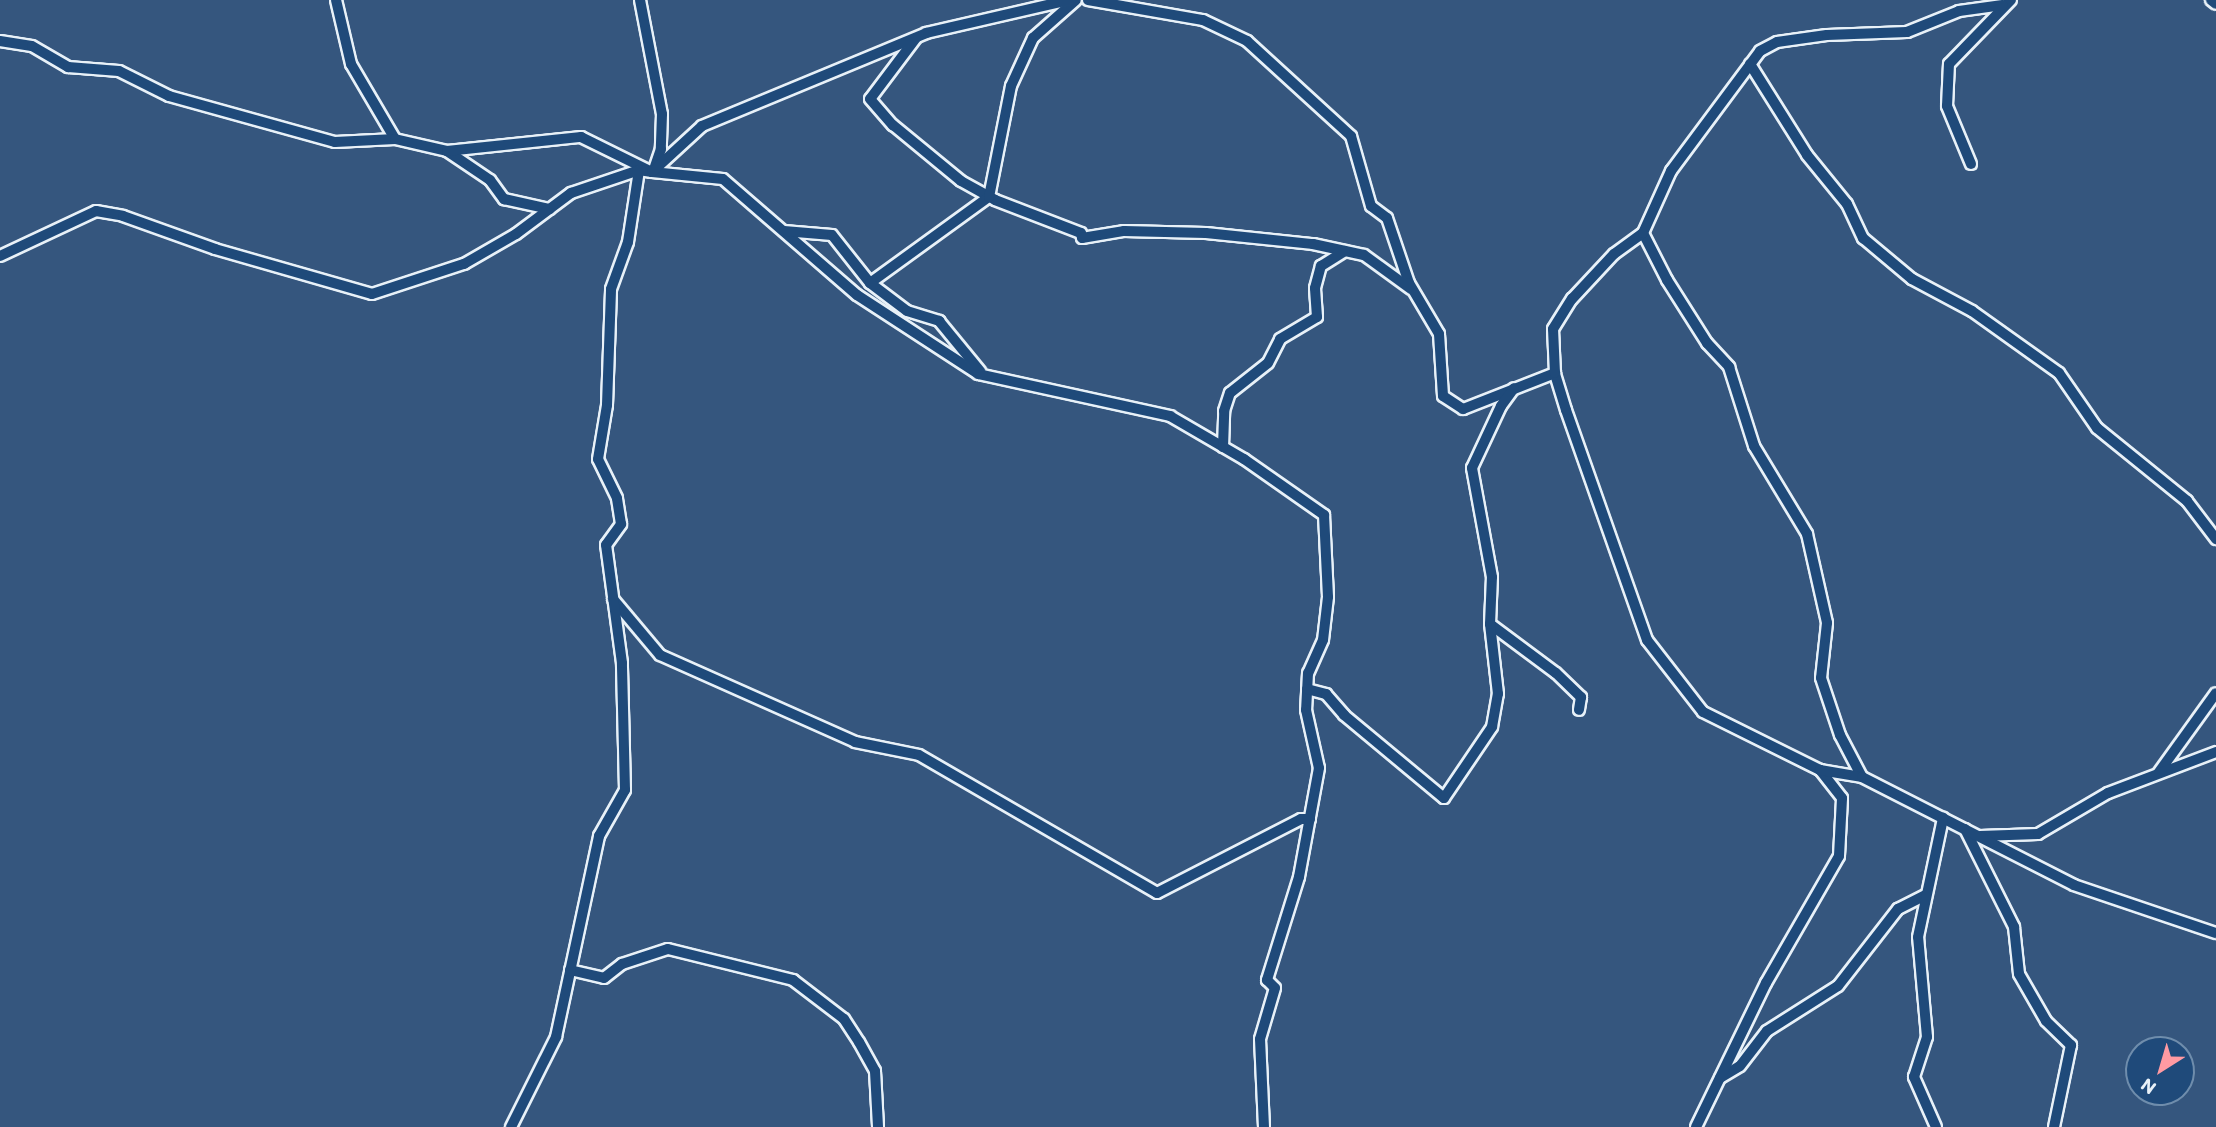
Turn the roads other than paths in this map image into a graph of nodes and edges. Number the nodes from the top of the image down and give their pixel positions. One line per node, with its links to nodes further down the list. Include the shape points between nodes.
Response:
1 (336, 0): 12 (street, via 351,64)
2 (640, 0): 16 (street, via 662,114 661,149)
3 (1069, 0): 9 (street)
4 (1076, 0): 17 (street, via 1033,38 1012,86)
5 (1088, 0): 24 (street, via 1203,20 1247,41 1299,84 1351,136 1371,206 1387,218)
6 (2211, 0): 8 (street)
7 (2007, 3): 11 (street, via 1959,10 1907,32 1777,42 1760,51); 14 (street, via 1949,64 1947,106)
8 (2216, 4)
9 (916, 38): 16 (street, via 702,126); 17 (street, via 870,99 893,125 951,173)
10 (0, 41): 12 (street, via 32,46 68,67 119,71 169,96 335,142)
11 (1750, 64): 20 (street, via 1671,171); 29 (street, via 1807,155 1847,204 1863,238 1912,279 1972,311 2059,373 2097,428 2187,501)
12 (395, 139): 13 (street)
13 (447, 151): 16 (street, via 581,137); 18 (street, via 490,180 503,199)
14 (1971, 164)
15 (639, 170): 16 (street); 18 (street, via 571,193); 30 (street, via 628,242 611,289 607,405 598,459 617,498 621,524 606,545)
16 (652, 172): 19 (street, via 723,179)
17 (989, 197): 21 (street, via 1081,233 1082,238 1124,231 1206,233); 23 (street)
18 (550, 209): 22 (street, via 464,264 372,293 96,211)
19 (784, 231): 23 (street, via 832,235); 26 (street, via 857,295)
20 (1643, 233): 25 (street, via 1614,254 1559,319 1553,329); 37 (street, via 1707,343 1729,368 1754,446 1807,534 1827,623 1821,678 1840,735)
21 (1345, 251): 24 (street, via 1364,255); 28 (street, via 1321,266 1315,288 1317,317 1280,339 1268,363 1230,393 1224,411)
22 (0, 256)
23 (870, 283): 26 (street, via 907,311 939,321)
24 (1413, 291): 27 (street, via 1439,334 1443,396 1463,409)
25 (1555, 373): 27 (street); 36 (street, via 1647,640 1703,712)
26 (982, 374): 28 (street, via 1170,416)
27 (1514, 388): 31 (street, via 1472,468 1492,577)
28 (1223, 447): 32 (street, via 1324,515 1328,597 1323,640 1308,673)
29 (2216, 539)
30 (609, 595): 40 (street, via 660,655 855,742 919,755 1157,893 1301,819); 45 (street, via 622,663 625,790 598,836)
31 (1490, 625): 32 (street, via 1497,694 1492,727 1444,798 1343,715 1326,694); 34 (street, via 1556,673 1581,697)
32 (1307, 689): 40 (street, via 1306,710 1320,768)
33 (2216, 693): 38 (street)
34 (1579, 710)
35 (2216, 752): 38 (street, via 2175,764)
36 (1820, 770): 37 (street); 46 (street, via 1842,798 1839,856 1766,983)
37 (1862, 777): 39 (street)
38 (2155, 778): 42 (street, via 2137,780 2108,793 2038,834)
39 (1943, 818): 41 (street); 43 (street)
40 (1310, 819): 49 (street, via 1299,877 1267,980 1275,988 1260,1039)
41 (1965, 830): 42 (street); 52 (street, via 2014,927 2019,974 2046,1021 2071,1045)
42 (1978, 836): 44 (street, via 2074,885)
43 (1926, 895): 46 (street, via 1898,909 1838,986 1767,1031 1740,1066); 51 (street, via 1918,937 1927,1037 1914,1077)
44 (2216, 933)
45 (570, 970): 47 (street, via 556,1037); 48 (street, via 604,978 622,964 668,949 793,980 844,1019 859,1042 875,1071)
46 (1718, 1079): 50 (street)
47 (511, 1127)
48 (877, 1127)
49 (1264, 1127)
50 (1696, 1127)
51 (1936, 1127)
52 (2054, 1127)

